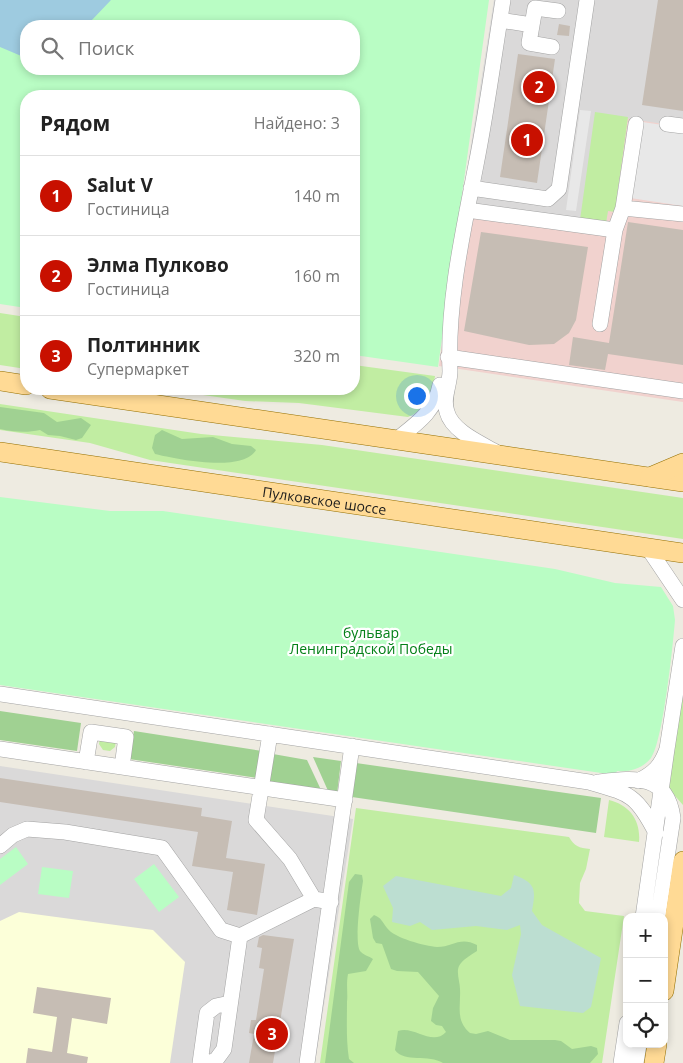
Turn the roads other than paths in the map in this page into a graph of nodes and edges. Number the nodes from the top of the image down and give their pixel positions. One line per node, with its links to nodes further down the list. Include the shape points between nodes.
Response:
1 (503, 0): 4 (street)
2 (587, 0): 10 (street, via 559,189 548,199)
3 (558, 12): 5 (street, via 535,8)
4 (500, 20): 5 (street); 10 (street)
5 (532, 25): 6 (street, via 529,43)
6 (552, 47)
7 (636, 124): 11 (street)
8 (667, 124): 9 (street)
9 (683, 126)
10 (471, 188): 12 (street)
11 (623, 208): 13 (street); 14 (street)
12 (467, 210): 14 (street); 16 (street)
13 (683, 214)
14 (615, 230): 15 (street)
15 (600, 324)
16 (448, 357): 19 (street); 21 (street, via 431,408 422,420); 23 (street, via 450,373 445,403 451,421)
17 (0, 381): 18 (main road)
18 (20, 384)
19 (683, 391)
20 (91, 395): 21 (main road)
21 (396, 440): 23 (main road)
22 (0, 452): 27 (main road, Пулковское шоссе)
23 (502, 455): 25 (main road)
24 (683, 464): 25 (main road)
25 (650, 477): 26 (main road)
26 (683, 482)
27 (648, 548): 28 (main road, Пулковское шоссе); 29 (street)
28 (683, 553)
29 (683, 600)
30 (683, 646): 35 (street)
31 (0, 694): 32 (street)
32 (270, 734): 33 (street); 40 (street)
33 (352, 746): 39 (street); 42 (street)
34 (0, 749): 36 (street)
35 (667, 750): 38 (street, via 654,772); 41 (street)
36 (86, 762): 37 (street); 37 (street, via 91,732 100,733 126,737)
37 (122, 767): 40 (street)
38 (638, 781): 39 (street); 41 (street)
39 (589, 782): 43 (street, via 626,793 640,805)
40 (261, 788): 42 (street); 46 (street, via 256,820 290,859)
41 (663, 789): 43 (street); 49 (street, via 672,804 673,818)
42 (345, 800): 47 (street)
43 (656, 833): 48 (street)
44 (0, 846): 50 (street, via 27,829 162,848 221,930)
45 (683, 861): 51 (main road)
46 (314, 899): 47 (street); 50 (street)
47 (331, 902): 58 (street)
48 (644, 913)
49 (659, 913)
50 (240, 936): 52 (street)
51 (668, 964)
52 (230, 1003): 56 (street, via 216,1006 207,1013); 57 (street, via 224,1049 216,1060)
53 (623, 1046): 59 (street)
54 (638, 1048): 60 (street)
55 (656, 1048): 61 (main road)
56 (200, 1063)
57 (207, 1063)
58 (307, 1063)
59 (620, 1063)
60 (636, 1063)
61 (654, 1063)

